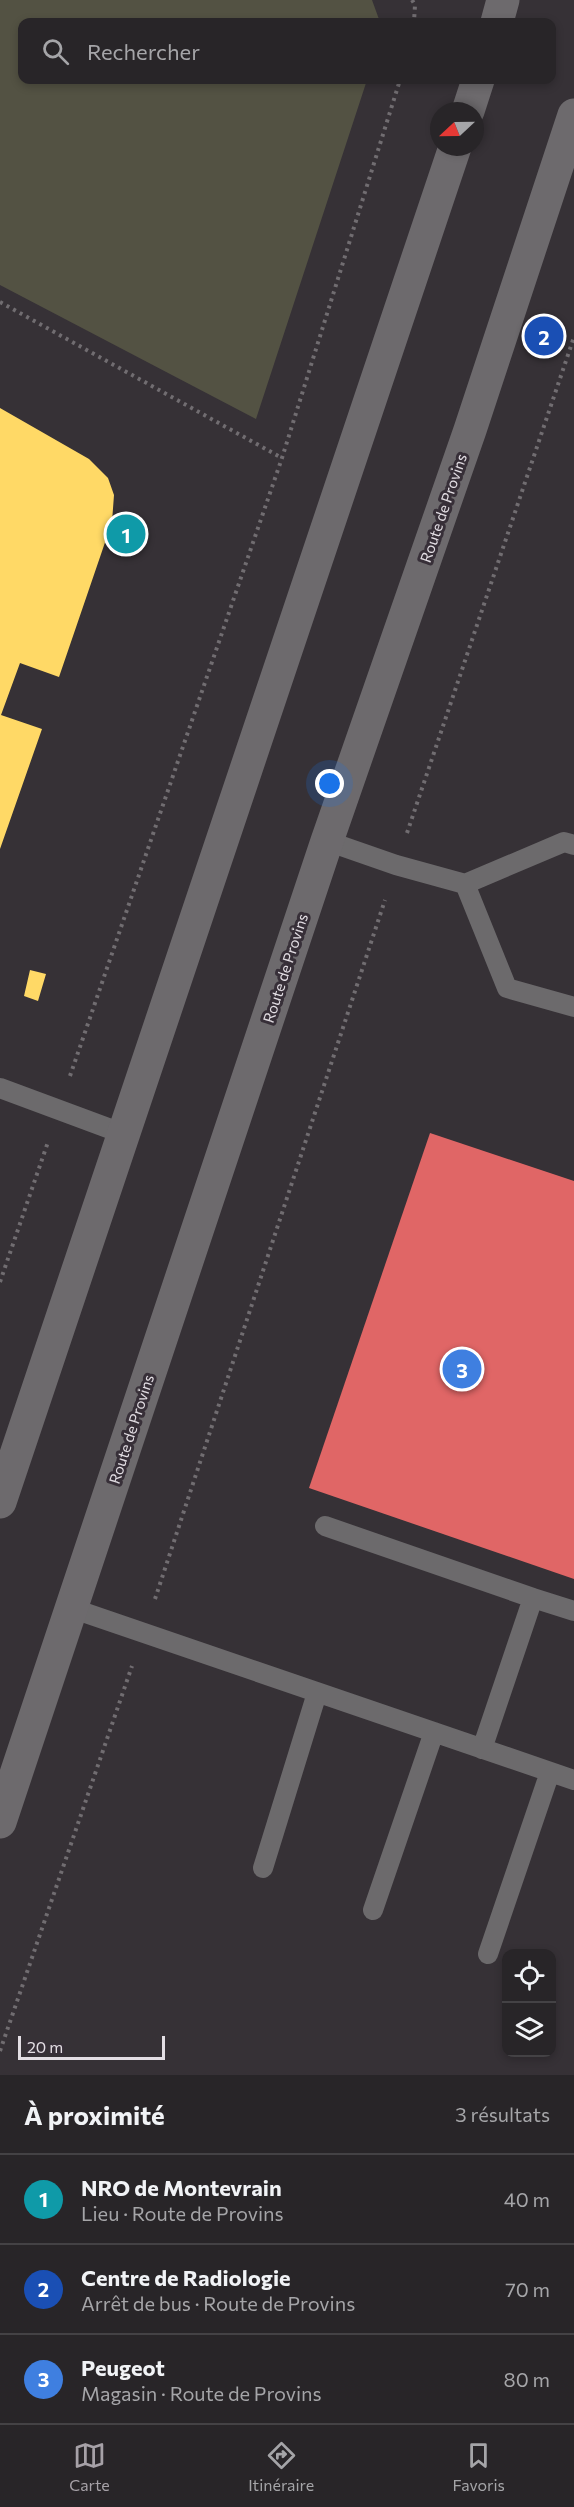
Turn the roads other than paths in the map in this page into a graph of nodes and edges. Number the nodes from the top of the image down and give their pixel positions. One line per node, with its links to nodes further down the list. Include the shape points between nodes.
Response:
1 (503, 0): 2 (main road)
2 (498, 18)
3 (477, 84): 4 (main road)
4 (471, 102)
5 (574, 115): 7 (main road, Route de Provins, via 470,430)
6 (453, 156): 12 (main road)
7 (327, 841): 9 (lane); 16 (main road, Route de Provins)
8 (574, 845): 9 (lane, via 564,842)
9 (465, 884): 10 (lane, via 507,988)
10 (574, 1007)
11 (0, 1088): 12 (lane)
12 (124, 1134): 13 (main road)
13 (0, 1502)
14 (325, 1526): 15 (lane)
15 (533, 1598): 17 (lane); 20 (lane)
16 (71, 1608): 18 (lane); 23 (main road, Route de Provins)
17 (574, 1611)
18 (317, 1693): 19 (lane); 24 (lane)
19 (434, 1732): 20 (lane); 25 (lane)
20 (482, 1749): 21 (lane)
21 (550, 1772): 22 (lane); 26 (lane)
22 (574, 1780)
23 (0, 1822)
24 (262, 1868)
25 (374, 1910)
26 (488, 1954)

